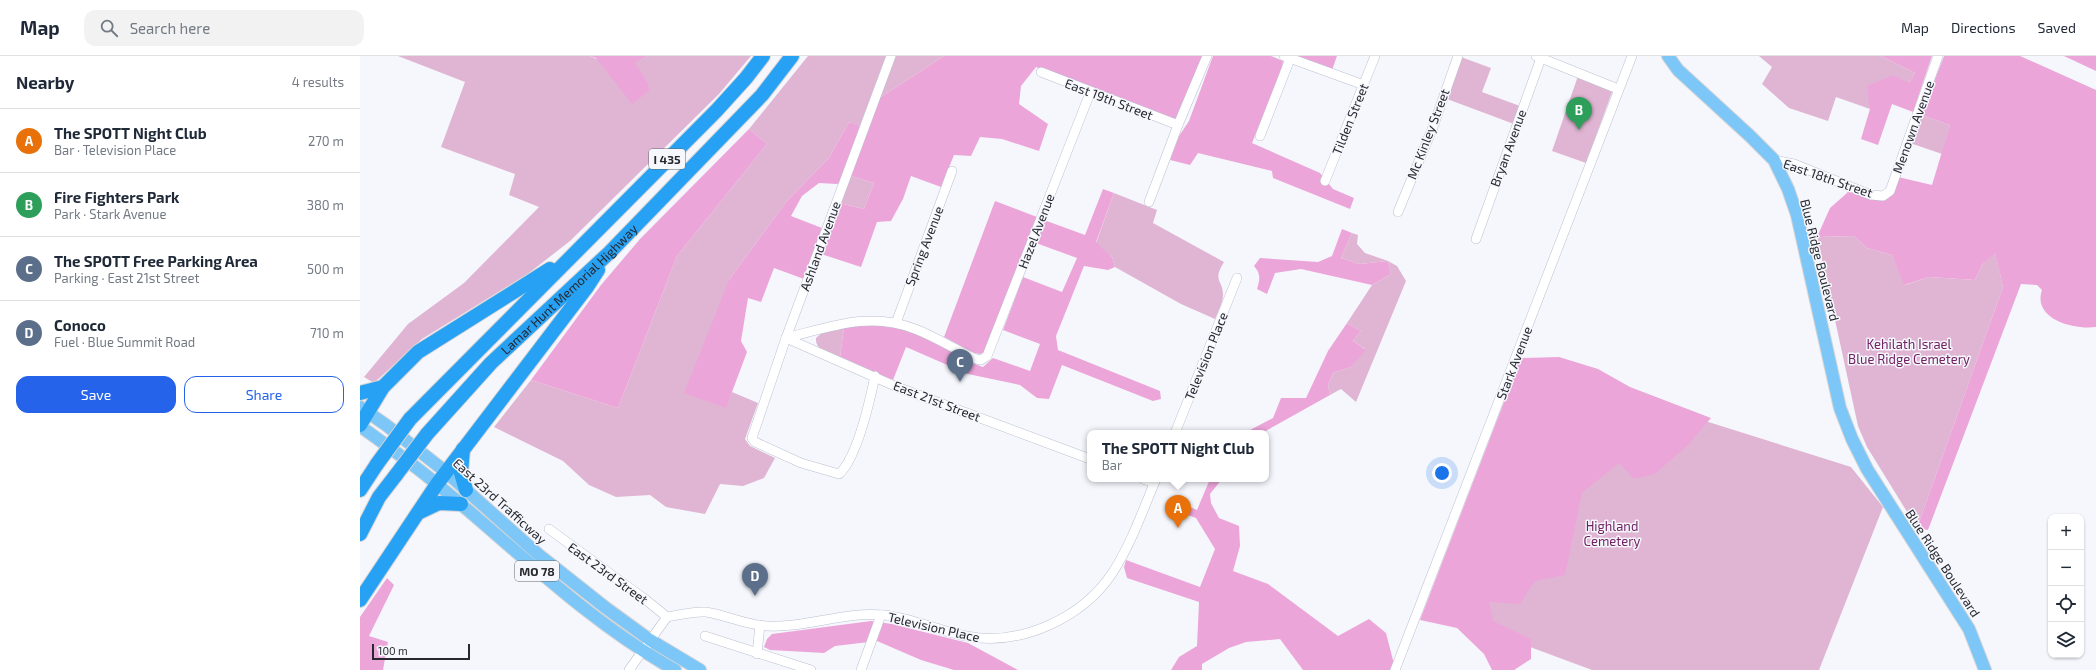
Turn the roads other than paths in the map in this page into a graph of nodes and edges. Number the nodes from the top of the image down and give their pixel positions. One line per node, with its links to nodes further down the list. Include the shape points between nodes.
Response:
1 (763, 56): 26 (highway, Lamar Hunt Memorial Highway / I 435, via 717,110)
2 (792, 56): 25 (highway, Lamar Hunt Memorial Highway / I 435, via 762,95)
3 (891, 56): 29 (street, Ashland Avenue)
4 (1207, 56): 16 (street)
5 (1375, 56): 13 (street, Tilden Street)
6 (1458, 56): 23 (street, Mc Kinley Street, via 1433,127)
7 (1632, 56): 14 (street, Stark Avenue)
8 (1668, 56): 18 (main road, Blue Ridge Boulevard, via 1678,70)
9 (1938, 56): 21 (street, Menown Avenue, via 1890,191)
10 (1287, 57): 13 (street); 17 (street)
11 (1538, 57): 14 (street); 24 (street, Bryan Avenue)
12 (1041, 72): 15 (street, East 19th Street)
13 (1364, 86): 20 (street, Tilden Street)
14 (1618, 89): 59 (street, Stark Avenue)
15 (1090, 93): 16 (street, East 19th Street); 28 (street, Hazel Avenue, via 986,356 981,360 974,358 916,329)
16 (1178, 125): 22 (street)
17 (1260, 136)
18 (1774, 160): 21 (street, East 18th Street, via 1794,164 1871,195); 60 (main road, Blue Ridge Boulevard, via 1797,215 1840,408 1852,439 1867,469 1969,629)
19 (952, 170): 28 (street, Spring Avenue)
20 (1325, 181)
21 (1883, 196)
22 (1149, 202)
23 (1398, 212)
24 (1476, 238)
25 (609, 253): 36 (highway, via 587,287); 46 (highway, Lamar Hunt Memorial Highway / I 435, bridge, via 491,363 427,434 379,497)
26 (567, 259): 31 (highway, via 418,352); 41 (highway, Lamar Hunt Memorial Highway / I 435, bridge, via 410,419)
27 (1237, 278): 35 (street, Television Place)
28 (896, 323): 29 (street, via 845,322)
29 (786, 338): 30 (street, East 21st Street); 30 (street, Ashland Avenue, via 752,438 755,442 801,463 839,474 862,426)
30 (875, 376): 37 (street, East 21st Street)
31 (383, 387): 32 (highway); 33 (highway)
32 (360, 393)
33 (365, 410): 34 (highway); 38 (main road, East 23rd Trafficway / MO 78)
34 (360, 425): 40 (main road, East 23rd Trafficway / MO 78)
35 (1176, 430)
36 (464, 448): 38 (highway); 42 (highway, via 461,473)
37 (1087, 458)
38 (446, 472): 40 (highway); 42 (main road, East 23rd Trafficway / MO 78)
39 (1155, 482): 48 (street, Television Place, via 1126,550 1113,573 1084,603 1054,623 1021,635 984,638)
40 (437, 484): 43 (main road, East 23rd Trafficway / MO 78); 44 (highway)
41 (360, 490)
42 (466, 490): 52 (main road, East 23rd Trafficway / MO 78)
43 (461, 504): 44 (highway, via 439,503); 52 (main road, East 23rd Trafficway / MO 78, via 541,574)
44 (420, 512): 47 (highway)
45 (549, 530): 49 (street, East 23rd Street)
46 (360, 534)
47 (360, 600)
48 (881, 615): 50 (street, via 850,615 789,627); 58 (street, Television Place)
49 (667, 617): 50 (street, via 705,612); 52 (street)
50 (760, 625): 53 (street)
51 (705, 636): 53 (street)
52 (647, 645): 54 (street); 55 (main road, East 23rd Trafficway / MO 78); 56 (main road, East 23rd Trafficway / MO 78)
53 (757, 654): 57 (street)
54 (629, 670)
55 (675, 670)
56 (700, 670)
57 (811, 670)
58 (861, 670)
59 (1395, 670)
60 (1984, 670)

